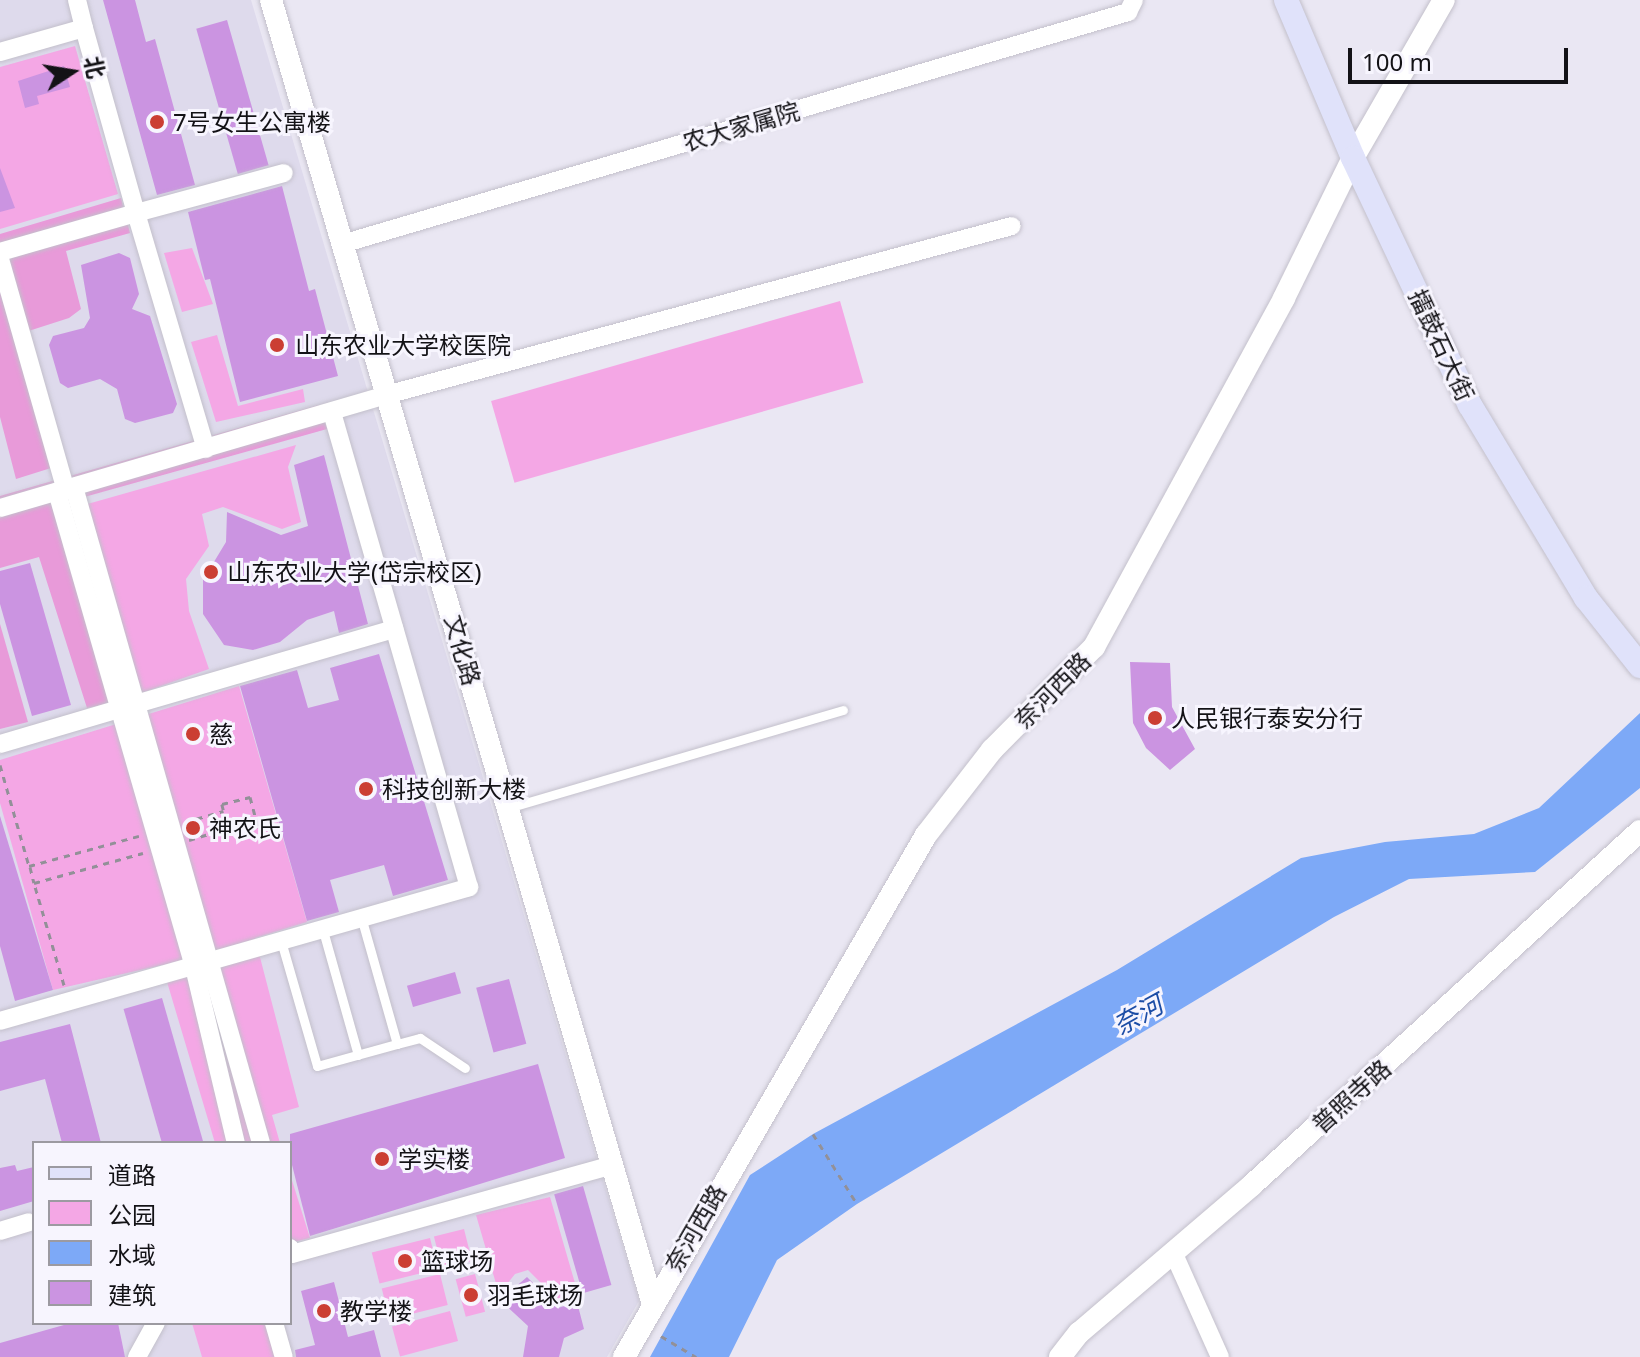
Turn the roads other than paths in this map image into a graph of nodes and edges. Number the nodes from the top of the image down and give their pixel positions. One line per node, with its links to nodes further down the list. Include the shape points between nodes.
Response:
1 (77, 0): 6 (street)
2 (271, 0): 12 (street, 文化路)
3 (1134, 0): 12 (street, 农大家属院, via 1128,12)
4 (1286, 0): 8 (main road, 擂鼓石大街)
5 (1444, 0): 8 (street, 奈河西路)
6 (84, 28): 7 (street); 10 (street)
7 (0, 52)
8 (1353, 158): 21 (main road, 擂鼓石大街, via 1494,449 1586,598); 42 (street, 奈河西路, via 1284,298 1094,647 992,750 926,835)
9 (284, 173): 10 (street)
10 (136, 213): 13 (street); 17 (street)
11 (1012, 226): 15 (street)
12 (342, 244): 15 (street, 文化路)
13 (0, 252)
14 (0, 259): 18 (street)
15 (386, 395): 16 (street); 25 (street, 文化路)
16 (332, 412): 17 (street); 20 (street)
17 (206, 449): 18 (street)
18 (66, 490): 19 (street); 22 (street)
19 (0, 508)
20 (394, 629): 22 (street); 27 (street, via 469,887)
21 (1640, 666)
22 (128, 707): 24 (street); 30 (street)
23 (843, 710): 25 (lane)
24 (0, 744)
25 (508, 808): 37 (street, 文化路)
26 (1640, 831): 41 (street, 普照寺路)
27 (361, 917): 28 (street); 32 (lane)
28 (322, 927): 29 (street); 33 (lane)
29 (281, 939): 30 (street); 33 (lane, via 317,1066)
30 (202, 961): 31 (street); 35 (street); 36 (street)
31 (0, 1021)
32 (397, 1044): 33 (lane); 34 (lane, via 420,1038)
33 (358, 1055)
34 (465, 1068)
35 (236, 1141)
36 (260, 1141)
37 (612, 1165): 40 (street); 42 (street, 文化路)
38 (29, 1222): 39 (street)
39 (0, 1231)
40 (292, 1252)
41 (1173, 1252): 48 (street, 普照寺路, via 1079,1333); 49 (street)
42 (652, 1301): 47 (street, 奈河西路)
43 (155, 1325): 45 (street)
44 (275, 1325): 46 (street)
45 (137, 1357)
46 (284, 1357)
47 (624, 1357)
48 (1060, 1357)
49 (1220, 1357)

